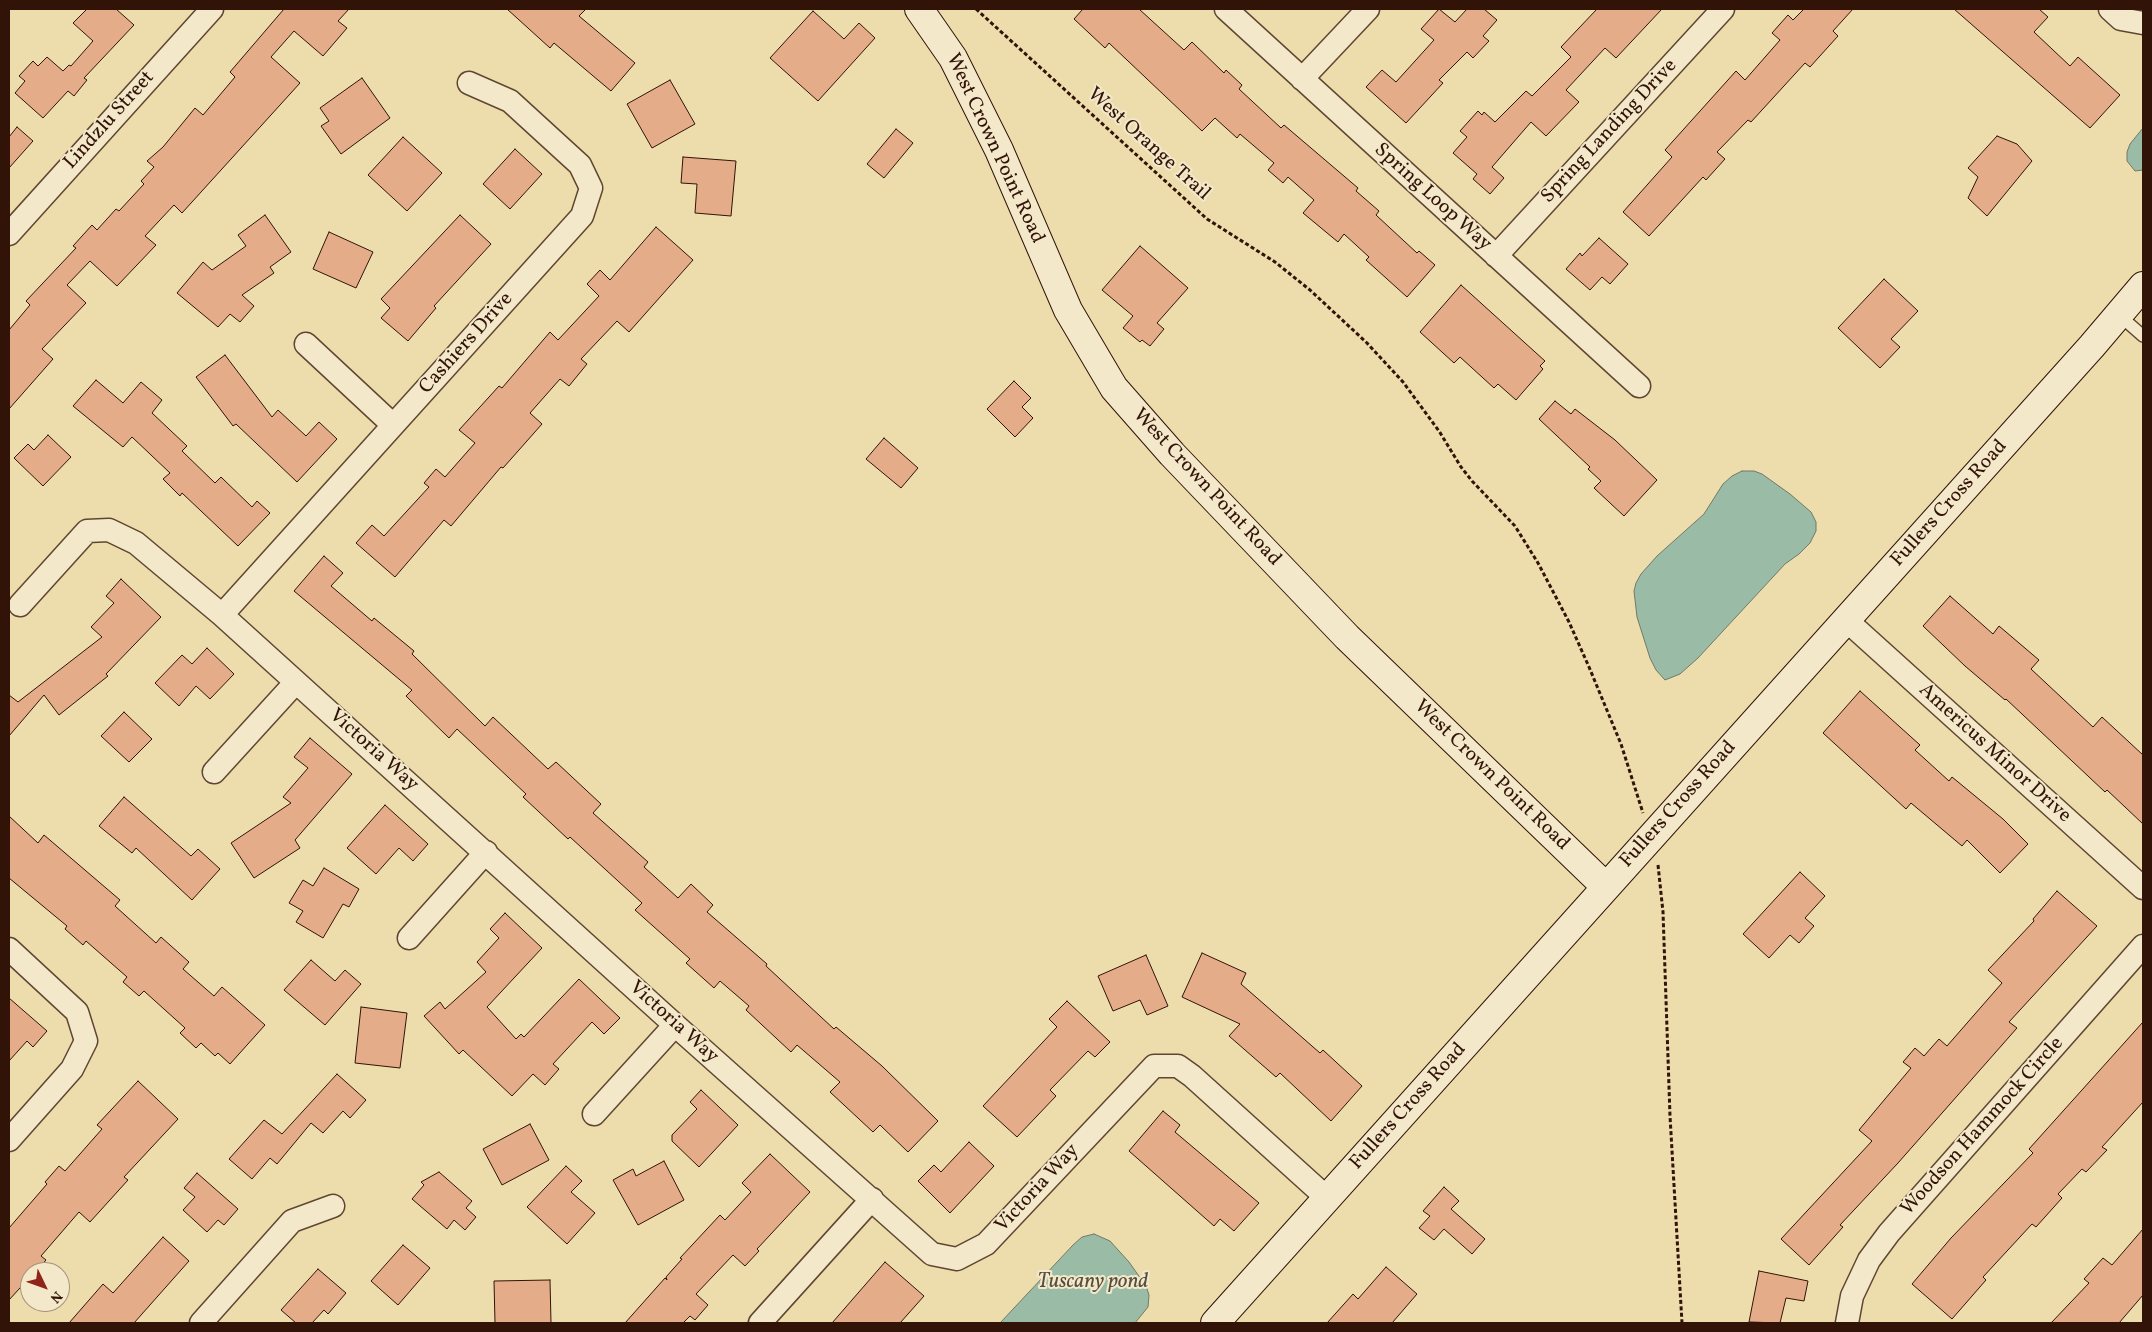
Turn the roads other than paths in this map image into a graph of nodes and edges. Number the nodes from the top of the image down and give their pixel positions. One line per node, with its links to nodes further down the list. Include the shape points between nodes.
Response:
1 (212, 9): 10 (street, Lindzlu Street)
2 (919, 9): 24 (street, West Crown Point Road, via 953,58 999,150 1068,310 1114,388 1172,454 1346,637)
3 (1226, 9): 8 (street, Spring Loop Way)
4 (1368, 9): 8 (street)
5 (1723, 9): 11 (street, Spring Landing Drive)
6 (2110, 9): 7 (street, via 2122,19)
7 (2143, 23)
8 (1302, 79): 11 (street, Spring Loop Way)
9 (469, 83): 17 (street, Cashiers Drive, via 510,101 580,164 591,188 582,216)
10 (9, 234)
11 (1496, 256): 16 (street, Spring Loop Way)
12 (2143, 286): 13 (street, Fullers Cross Road)
13 (2119, 315): 14 (lane); 20 (street, Fullers Cross Road)
14 (2143, 336)
15 (306, 344): 17 (street)
16 (1639, 386)
17 (393, 425): 19 (street, Cashiers Drive)
18 (20, 605): 19 (street, Victoria Way, via 87,531 109,530 136,543)
19 (222, 615): 21 (street, Victoria Way)
20 (1845, 619): 24 (street, Fullers Cross Road); 25 (street, Americus Minor Drive)
21 (296, 682): 22 (street); 23 (street, Victoria Way)
22 (214, 772)
23 (486, 852): 26 (street); 29 (street, Victoria Way)
24 (1606, 886): 32 (street, Fullers Cross Road)
25 (2143, 888)
26 (409, 938)
27 (2143, 946): 38 (street, Woodson Hammock Circle, via 1889,1233 1870,1260 1852,1296)
28 (9, 949): 31 (street, via 77,1012 86,1041 72,1069)
29 (675, 1026): 30 (street); 33 (street, Victoria Way)
30 (594, 1114)
31 (9, 1140)
32 (1327, 1198): 33 (street, Victoria Way, via 1192,1076 1178,1066 1154,1066 986,1244 958,1259 932,1254); 37 (street, Fullers Cross Road)
33 (872, 1199): 36 (street)
34 (333, 1206): 35 (street, via 292,1221)
35 (201, 1323)
36 (760, 1323)
37 (1215, 1323)
38 (1848, 1323)

